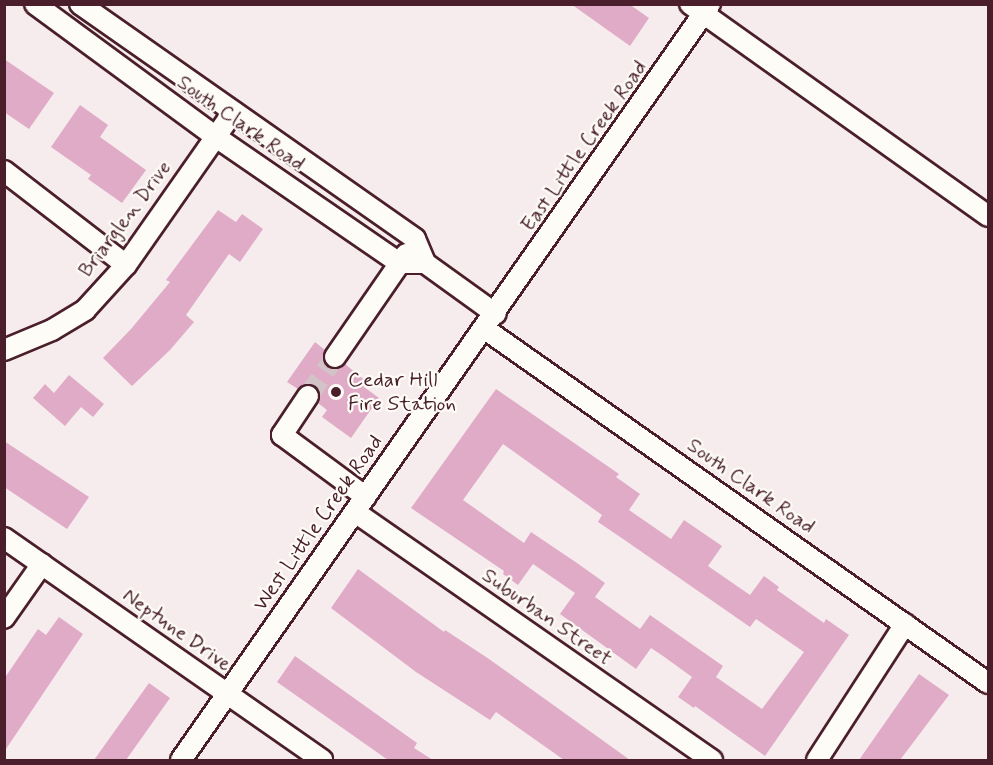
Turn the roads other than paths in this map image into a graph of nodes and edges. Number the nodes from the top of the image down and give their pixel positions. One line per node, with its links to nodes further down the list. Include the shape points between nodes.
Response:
1 (35, 4): 5 (street, South Clark Road)
2 (80, 4): 4 (street, South Clark Road)
3 (702, 8): 7 (street); 12 (street, East Little Creek Road)
4 (233, 112): 5 (street, Briarglen Drive); 8 (street, South Clark Road)
5 (216, 137): 9 (street, South Clark Road); 11 (street, Briarglen Drive)
6 (4, 171): 11 (street)
7 (988, 216)
8 (415, 238): 9 (street); 10 (street)
9 (399, 263): 10 (street); 14 (street)
10 (425, 263): 12 (street, South Clark Road)
11 (126, 265): 13 (street, Briarglen Drive, via 85,310 52,330)
12 (490, 321): 16 (street, West Little Creek Road); 20 (street, South Clark Road)
13 (4, 350)
14 (335, 357)
15 (308, 396): 16 (street, Suburban Street, via 282,435)
16 (361, 504): 22 (street, West Little Creek Road); 25 (street, Suburban Street)
17 (4, 538): 18 (street, Neptune Drive)
18 (42, 564): 19 (street); 22 (street, Neptune Drive)
19 (4, 618)
20 (905, 624): 21 (street, South Clark Road); 26 (street)
21 (988, 683)
22 (228, 694): 23 (street, West Little Creek Road); 24 (street, Neptune Drive)
23 (181, 760)
24 (322, 760)
25 (712, 760)
26 (817, 760)

